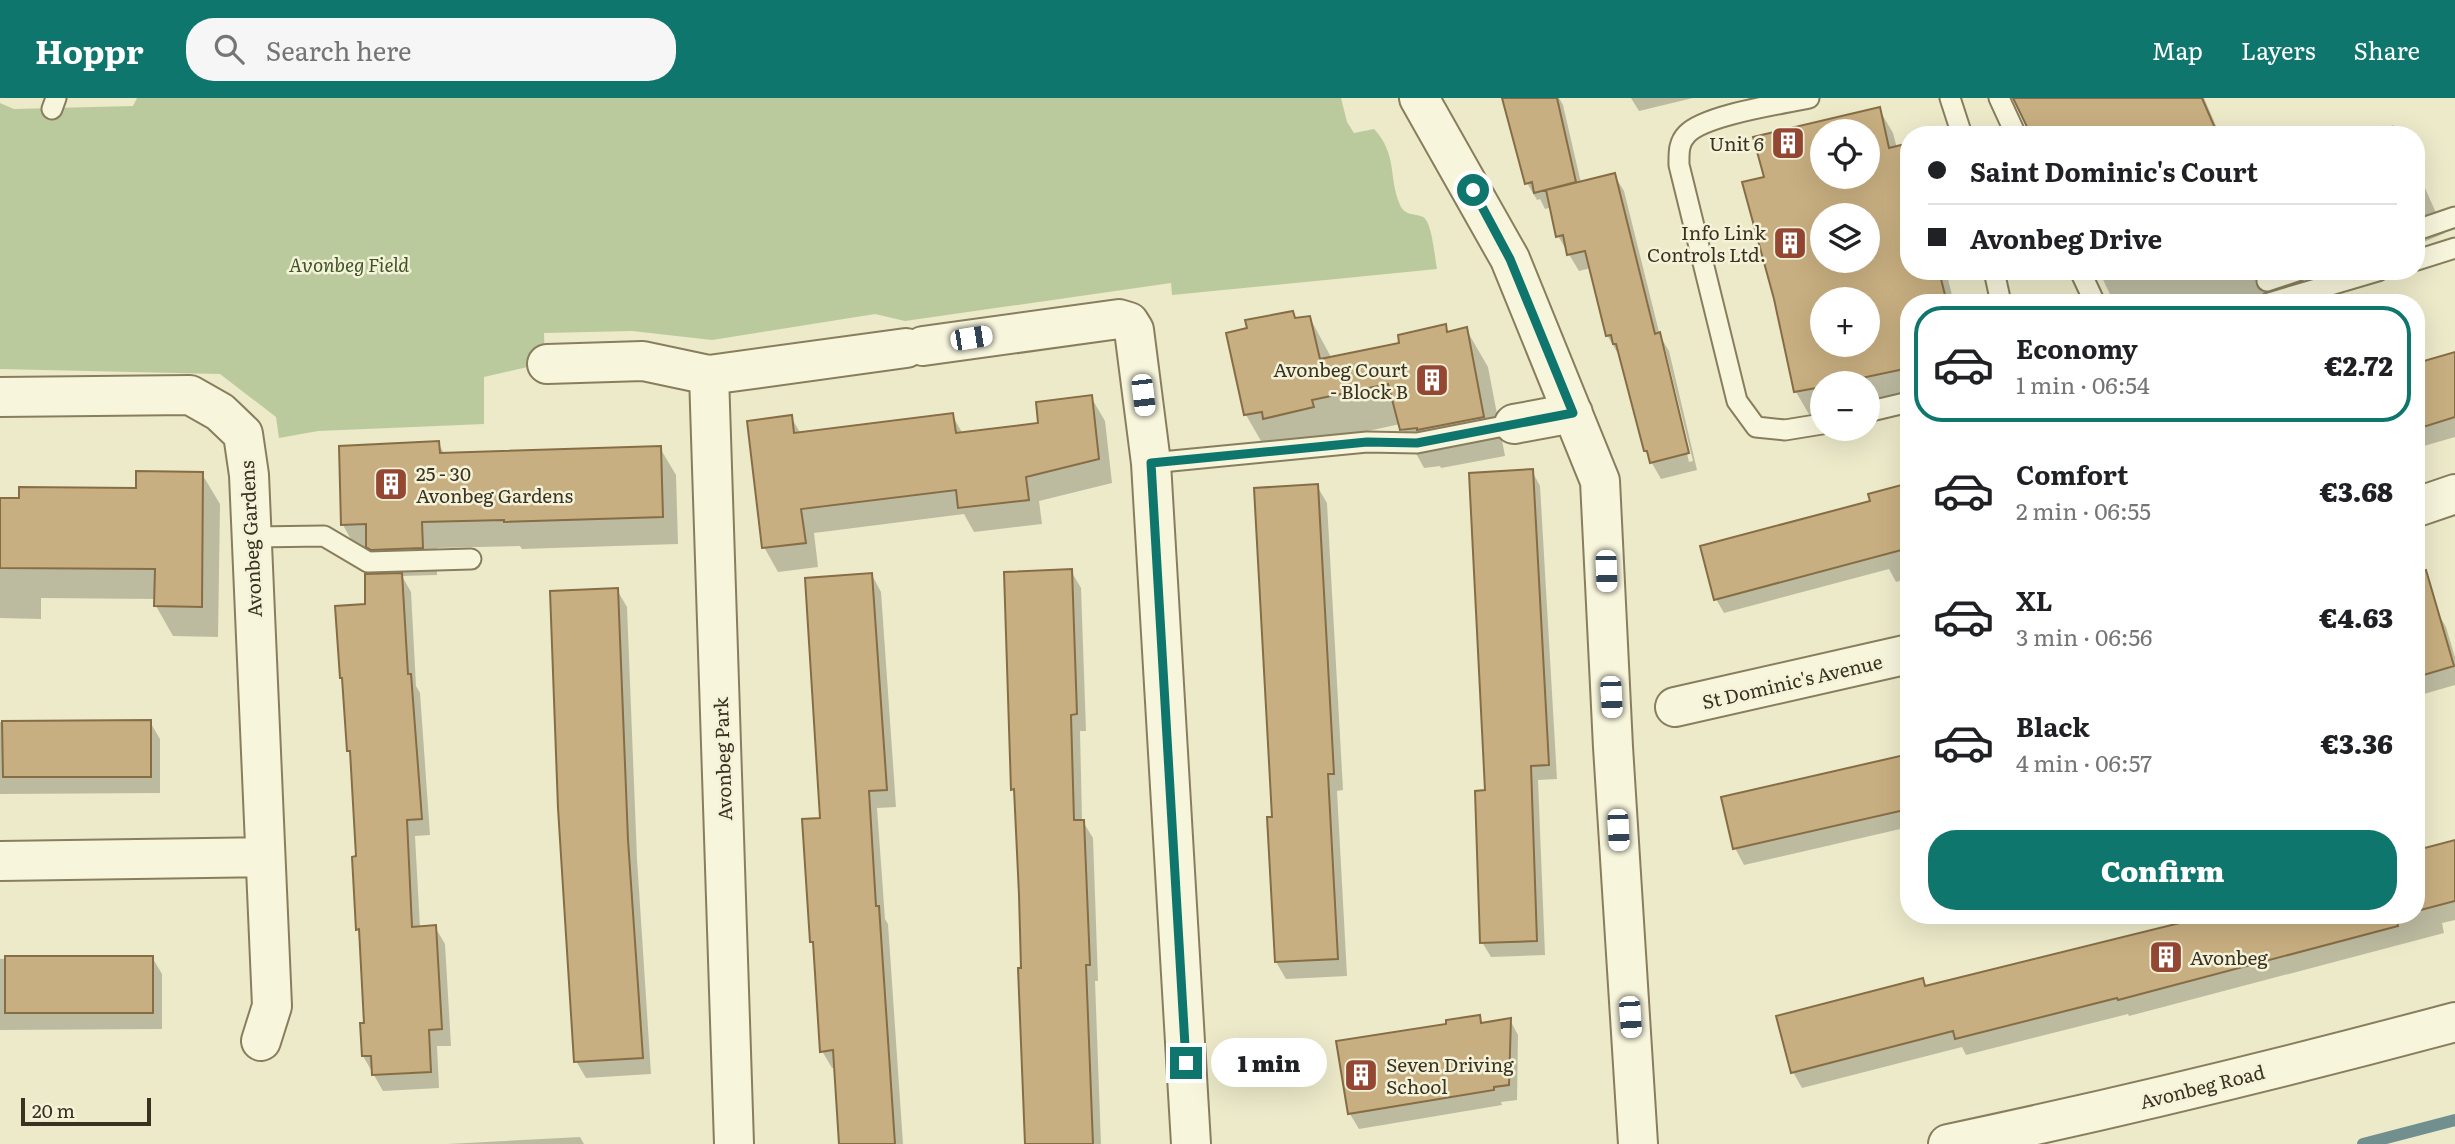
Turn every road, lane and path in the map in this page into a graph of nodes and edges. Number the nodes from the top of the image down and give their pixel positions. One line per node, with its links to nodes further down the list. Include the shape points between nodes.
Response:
1 (1419, 98): 20 (street, via 1510,259)
2 (1809, 98): 22 (lane, via 1715,120 1687,133 1679,146 1679,165 1737,401 1756,427 1785,430)
3 (1950, 98): 5 (lane)
4 (1999, 98): 6 (lane)
5 (1959, 126)
6 (2013, 126)
7 (2455, 217): 8 (lane)
8 (2425, 227)
9 (2455, 248): 10 (lane)
10 (2425, 257)
11 (2270, 280): 13 (lane)
12 (2347, 280): 14 (lane)
13 (2267, 281)
14 (2300, 294)
15 (547, 364): 16 (street, via 643,362)
16 (709, 375): 23 (street, via 1119,319 1129,322 1137,339); 34 (street, Avonbeg Park)
17 (0, 397): 26 (street, Avonbeg Gardens, via 190,395 220,412 243,434)
18 (1900, 404): 19 (lane)
19 (1880, 409)
20 (1573, 413): 21 (street); 36 (street, via 1600,481 1603,501)
21 (1520, 422): 23 (lane, via 1417,443 1367,442)
22 (1810, 426)
23 (1151, 463): 35 (street)
24 (2455, 494): 25 (street)
25 (2425, 504)
26 (251, 537): 27 (lane, via 324,536 368,562); 30 (street, Avonbeg Gardens)
27 (471, 559)
28 (1900, 656): 29 (street, St Dominic's Avenue)
29 (1675, 707)
30 (265, 857): 31 (street); 33 (street, Avonbeg Gardens, via 272,1006)
31 (0, 861)
32 (2455, 1022): 37 (street, Avonbeg Road)
33 (261, 1041)
34 (734, 1144)
35 (1191, 1144)
36 (1638, 1144)
37 (1948, 1144)

